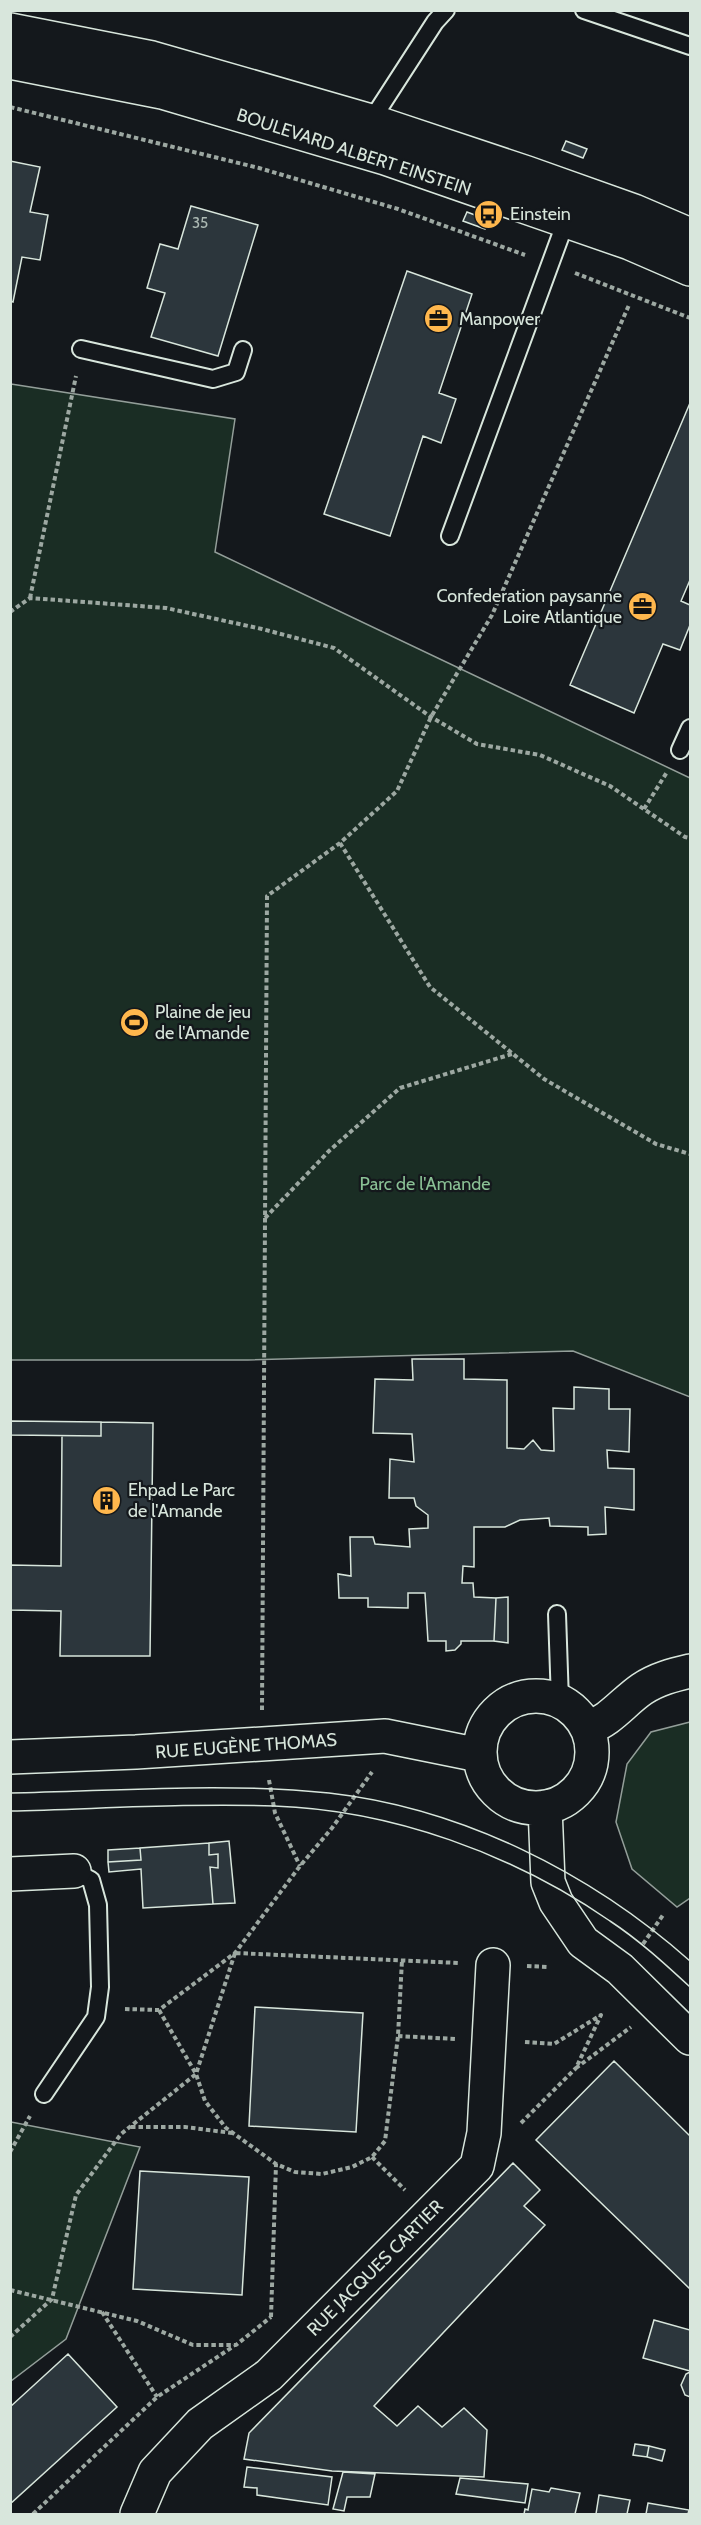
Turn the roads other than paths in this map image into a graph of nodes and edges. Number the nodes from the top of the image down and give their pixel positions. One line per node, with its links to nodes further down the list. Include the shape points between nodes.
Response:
1 (446, 10): 6 (lane)
2 (584, 10): 4 (lane)
3 (10, 30): 6 (street, BOULEVARD ALBERT EINSTEIN, via 152,58)
4 (690, 46)
5 (10, 62): 7 (street, BOULEVARD ALBERT EINSTEIN, via 162,92 385,158)
6 (371, 121): 8 (street, BOULEVARD ALBERT EINSTEIN, via 527,172)
7 (566, 221): 9 (street, BOULEVARD ALBERT EINSTEIN); 12 (lane)
8 (690, 235)
9 (690, 269)
10 (81, 349): 11 (lane, via 213,379 236,372)
11 (243, 350)
12 (450, 536)
13 (690, 728): 14 (lane)
14 (680, 750)
15 (557, 1614): 17 (lane)
16 (690, 1671): 18 (street, via 667,1676 641,1689 602,1723)
17 (560, 1701): 18 (street, via 578,1714); 19 (street, via 531,1695 504,1706 485,1727)
18 (588, 1728): 21 (street, via 593,1748 587,1778 572,1796)
19 (479, 1755): 20 (street, RUE EUGÈNE THOMAS, via 385,1736); 21 (street, via 489,1783 503,1798 523,1806)
20 (10, 1757)
21 (545, 1807): 25 (street, via 548,1882 556,1902 583,1942 620,1969)
22 (74, 1871): 23 (street); 26 (lane, via 91,1880 98,1905 100,1987 96,2017)
23 (10, 1874)
24 (507, 1965): 27 (street, RUE JACQUES CARTIER, via 489,2041 484,2133 477,2166 268,2375 192,2432 155,2472)
25 (690, 2038)
26 (44, 2094)
27 (137, 2514)

